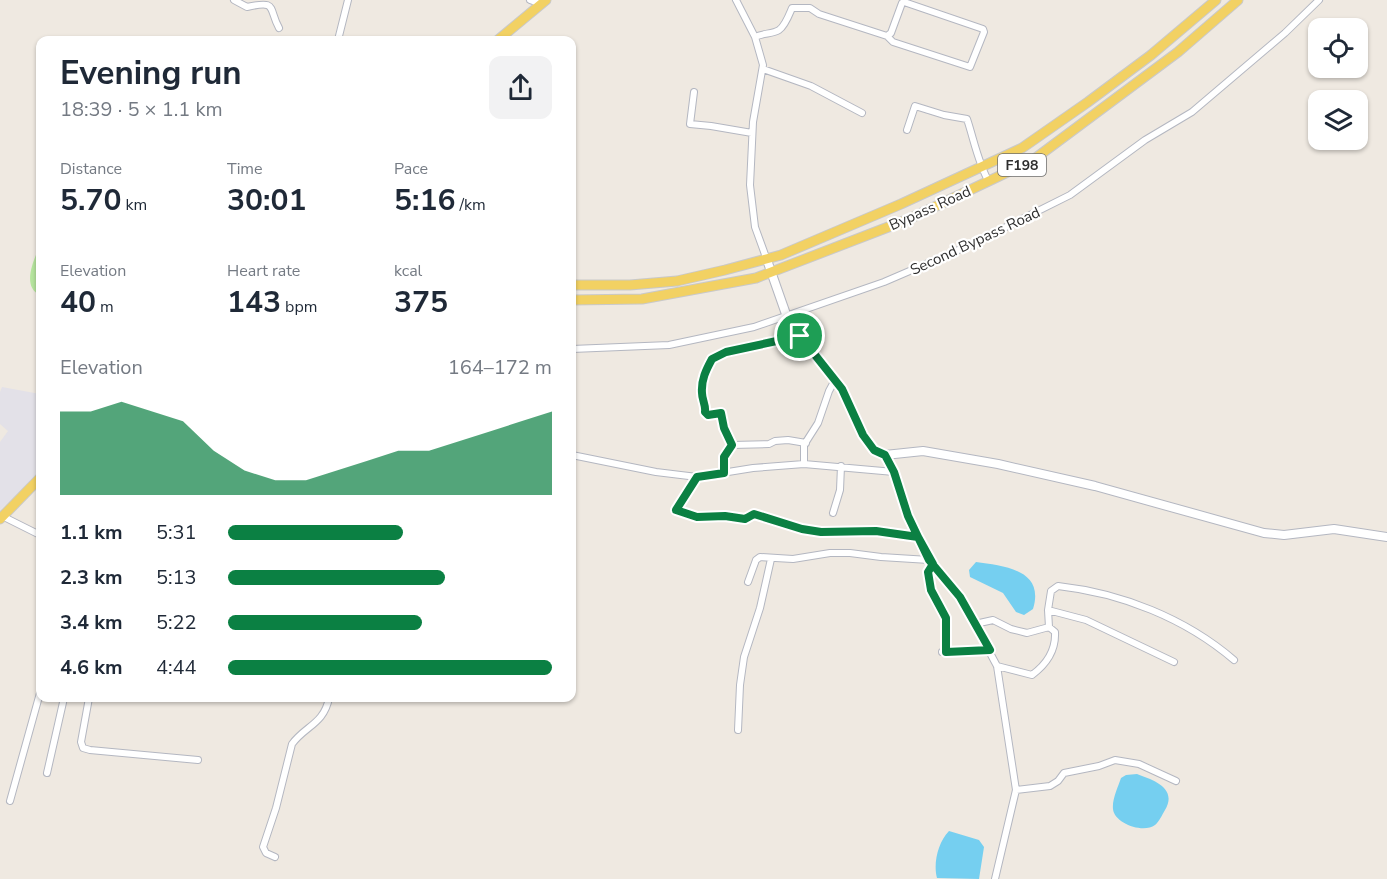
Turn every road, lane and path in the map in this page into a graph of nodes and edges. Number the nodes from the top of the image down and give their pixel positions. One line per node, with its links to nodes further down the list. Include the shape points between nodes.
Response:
1 (234, 0): 9 (street, via 247,7 267,5 275,13)
2 (348, 0): 10 (street)
3 (530, 0): 8 (street)
4 (736, 0): 13 (street)
5 (1216, 0): 14 (main road, Bypass Road / F198)
6 (1238, 0): 15 (main road, Bypass Road / F198)
7 (1319, 0): 27 (street, Second Bypass Road, via 1192,112 1145,140 1070,195 924,266)
8 (544, 2): 11 (main road)
9 (279, 28)
10 (339, 36)
11 (503, 36)
12 (887, 36): 12 (street, via 893,42 970,67 984,30 904,2); 13 (street, via 810,8 792,8 782,28)
13 (756, 38): 16 (street)
14 (1167, 41): 15 (main road); 21 (main road, Bypass Road / F198, via 1022,148)
15 (1178, 52): 22 (main road, Bypass Road / F198, via 1033,160)
16 (763, 69): 18 (street, via 811,86); 20 (street)
17 (694, 92): 20 (street, via 690,124)
18 (862, 113)
19 (907, 130): 21 (street, via 915,106 967,119)
20 (753, 133): 23 (street, via 750,185 755,227)
21 (980, 167): 22 (street); 23 (main road, Bypass Road / F198)
22 (988, 182): 24 (main road, Bypass Road / F198, via 909,219)
23 (767, 260): 24 (street); 25 (main road, Bypass Road / F198, via 677,281)
24 (771, 273): 26 (main road, Bypass Road / F198, via 642,299); 27 (street)
25 (576, 285)
26 (576, 300)
27 (787, 316): 28 (street); 29 (street, Second Bypass Road, via 669,345)
28 (800, 336): 30 (street); 32 (street, via 726,352 712,359 702,382 705,412 721,413)
29 (576, 349)
30 (835, 380): 31 (street); 33 (street, via 863,435 874,450)
31 (806, 442): 32 (street); 35 (street)
32 (732, 445): 38 (street, via 724,457)
33 (885, 455): 37 (street); 45 (street, via 923,451 998,464 1095,486 1264,533 1284,535 1334,529)
34 (576, 456): 39 (street)
35 (804, 464): 36 (street); 38 (street)
36 (841, 466): 37 (street); 41 (street, via 840,490)
37 (894, 472): 44 (street)
38 (724, 473): 39 (street)
39 (697, 477): 44 (street, via 676,510 697,517 745,519 754,514 821,532 876,531)
40 (36, 482): 42 (main road)
41 (833, 513)
42 (1, 518): 43 (street)
43 (36, 533)
44 (918, 537): 47 (street)
45 (1387, 537)
46 (771, 559): 47 (street, via 850,553); 48 (street, via 756,560); 60 (street, via 744,657)
47 (931, 562): 50 (street, via 960,597); 52 (street, via 931,590 946,618 944,652)
48 (748, 582)
49 (1048, 610): 51 (street); 53 (street, via 1050,591 1058,586 1106,594 1142,605 1216,645); 54 (street, via 1086,620)
50 (975, 624): 51 (street, via 993,620 1027,633); 52 (street)
51 (1049, 627): 55 (street, via 1055,632 1053,653 1042,668 1032,675)
52 (990, 650): 55 (street)
53 (1234, 660)
54 (1174, 662)
55 (997, 666): 64 (street)
56 (38, 702): 65 (street)
57 (63, 702): 62 (street)
58 (89, 702): 61 (street, via 83,748)
59 (327, 702): 66 (street, via 322,716 292,744 263,847)
60 (738, 730)
61 (198, 760)
62 (46, 773)
63 (1176, 780): 64 (street, via 1139,764 1115,760 1064,773 1050,786)
64 (1016, 790): 67 (street)
65 (10, 801)
66 (274, 857)
67 (995, 879)

